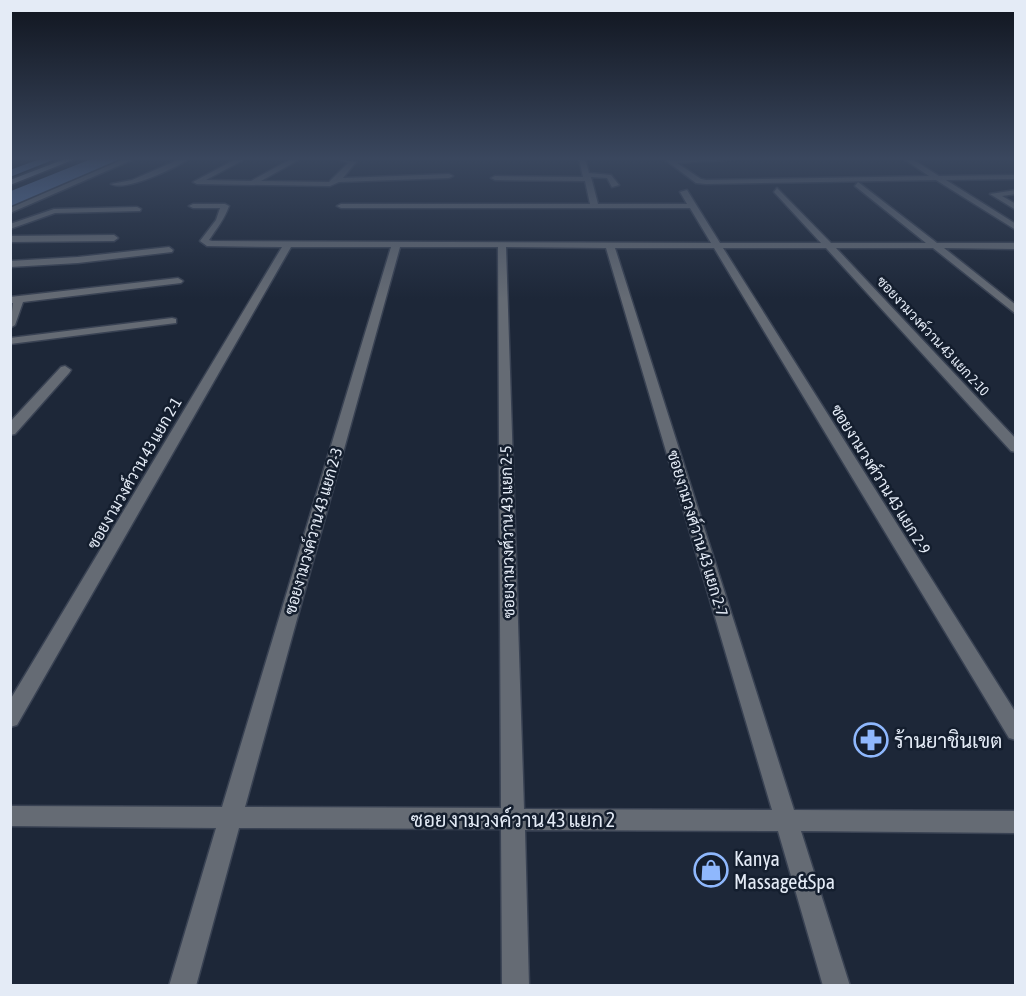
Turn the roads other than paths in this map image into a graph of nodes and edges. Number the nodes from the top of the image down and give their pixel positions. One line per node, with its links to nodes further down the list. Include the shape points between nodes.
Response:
1 (791, 205): 17 (street, ซอยงามวงค์วาน 43 แยก 2-10)
2 (884, 205): 19 (street)
3 (980, 205): 10 (street)
4 (193, 206): 13 (street, via 225,208 204,243)
5 (341, 206): 6 (street)
6 (595, 206): 7 (street)
7 (692, 206): 16 (street, ซอยงามวงศ์วาน 43 แยก 2-9)
8 (137, 208): 9 (street, via 54,211)
9 (10, 227)
10 (1016, 228)
11 (114, 237): 12 (street)
12 (10, 239)
13 (288, 244): 18 (street); 34 (street, ซอยงามวงศ์วาน 43 แยก 2-1)
14 (502, 245): 15 (street); 18 (street); 38 (street, ซอยงามวงศ์วาน 43 แยก 2-5)
15 (610, 245): 16 (street); 39 (street, ซอยงามวงศ์วาน 43 แยก 2-7)
16 (716, 245): 17 (street); 35 (street, ซอยงามวงศ์วาน 43 แยก 2-9)
17 (828, 245): 19 (street); 33 (street, ซอยงามวงค์วาน 43 แยก 2-10)
18 (396, 246): 37 (street, ซอยงามวงค์วาน 43 แยก 2-3)
19 (934, 246): 20 (street); 25 (street)
20 (1016, 246)
21 (169, 250): 22 (street)
22 (10, 264)
23 (178, 281): 24 (street)
24 (15, 300): 27 (street)
25 (1016, 311)
26 (172, 321): 28 (street)
27 (10, 325)
28 (10, 341)
29 (65, 370): 31 (street)
30 (10, 414): 31 (street)
31 (26, 414): 32 (street)
32 (10, 431)
33 (1016, 448)
34 (10, 719)
35 (1016, 732)
36 (10, 816): 37 (street, ซอย งามวงค์วาน 43 แยก 2)
37 (230, 817): 38 (street, ซอย งามวงค์วาน 43 แยก 2); 41 (street, ซอยงามวงค์วาน 43 แยก 2-3)
38 (513, 819): 39 (street, ซอย งามวงค์วาน 43 แยก 2); 42 (street, ซอยงามวงศ์วาน 43 แยก 2-5)
39 (785, 820): 40 (street, ซอย งามวงค์วาน 43 แยก 2); 43 (street, ซอยงามวงศ์วาน 43 แยก 2-7)
40 (1016, 822)
41 (182, 986)
42 (516, 986)
43 (837, 986)

